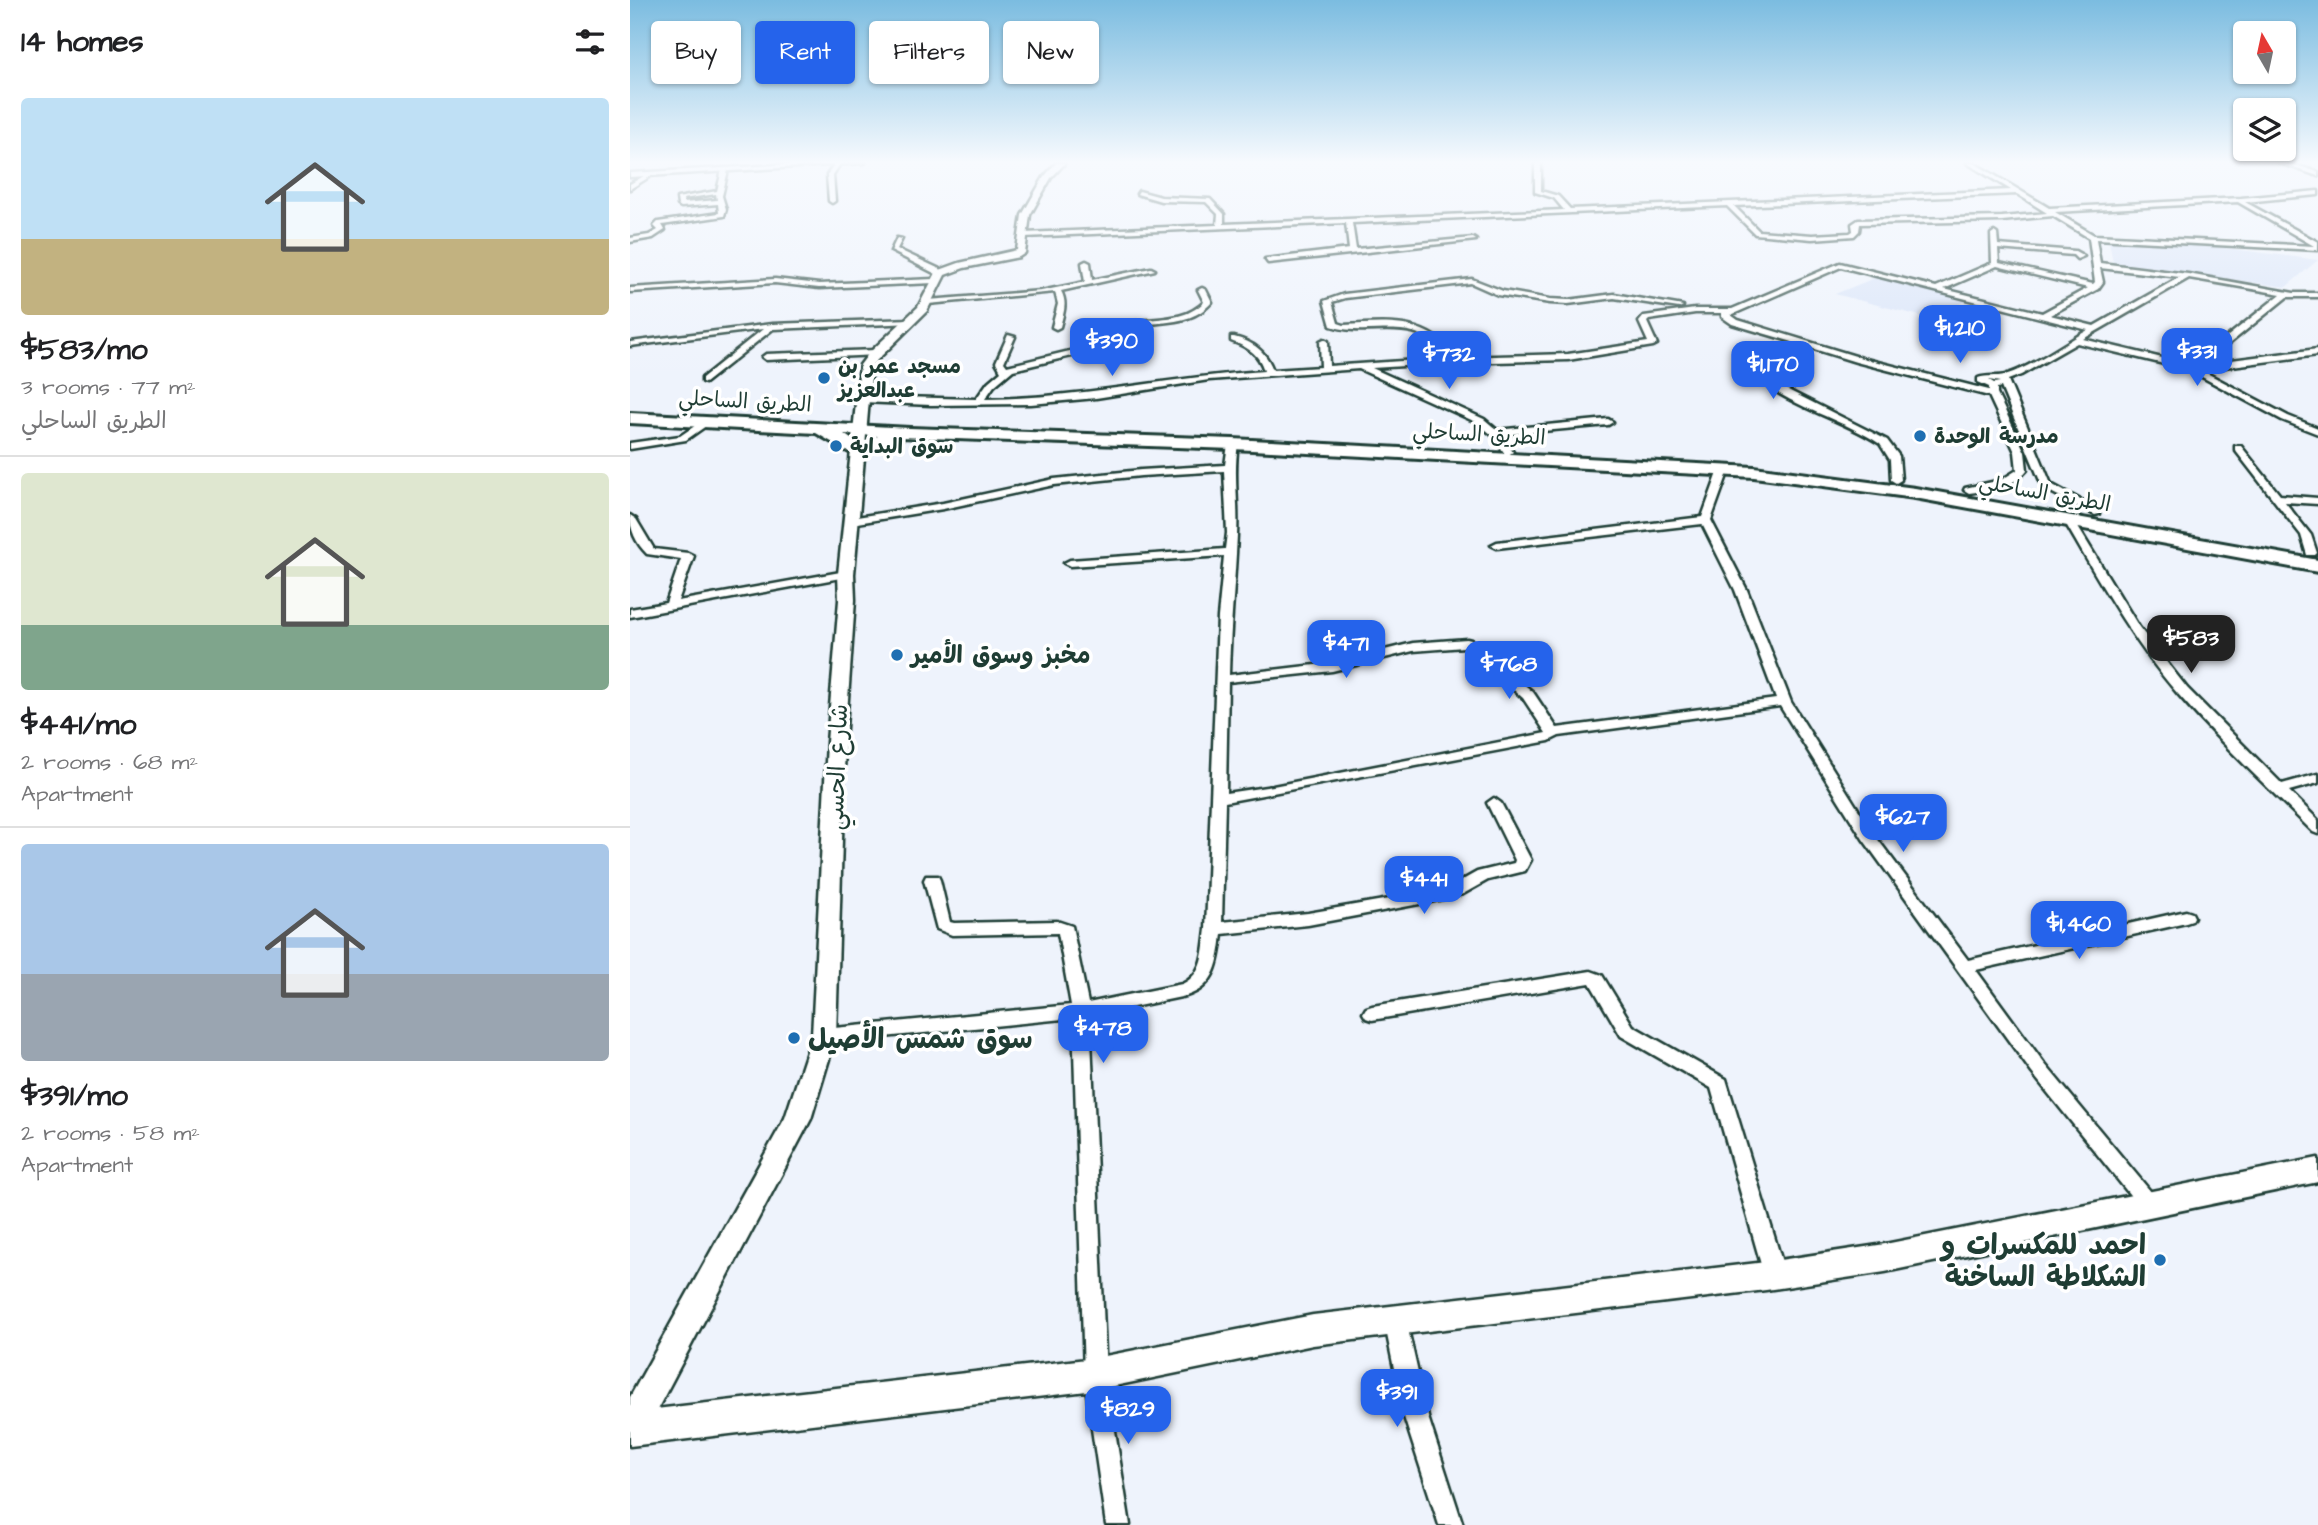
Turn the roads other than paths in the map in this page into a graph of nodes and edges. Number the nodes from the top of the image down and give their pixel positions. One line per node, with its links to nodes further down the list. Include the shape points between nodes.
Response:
1 (656, 234): 12 (street)
2 (1047, 234): 9 (street)
3 (1351, 234): 16 (street)
4 (1773, 234): 5 (street)
5 (1853, 234)
6 (1994, 234): 15 (street)
7 (2087, 234): 10 (street)
8 (2297, 234): 14 (street)
9 (1024, 235): 23 (street, via 1024,247 1016,255 961,265)
10 (2092, 237): 14 (street); 20 (street)
11 (900, 239): 23 (street, via 893,250)
12 (630, 240)
13 (1474, 240): 16 (street)
14 (2318, 246)
15 (1995, 249): 15 (street, via 2080,256 2076,253); 19 (street)
16 (1353, 251): 17 (street)
17 (1268, 261)
18 (1086, 263): 24 (street)
19 (1996, 264): 25 (street); 26 (street)
20 (2095, 265): 22 (street); 25 (street, via 2099,282)
21 (1150, 270): 24 (street)
22 (2188, 276): 30 (street); 38 (street)
23 (937, 277): 27 (street, via 819,286 775,281); 32 (street, شارع الحسي)
24 (1088, 283): 28 (street)
25 (2095, 288): 34 (street)
26 (1938, 289): 33 (street, via 1833,266); 34 (street)
27 (630, 290)
28 (1057, 290): 32 (street); 37 (street, via 1063,307)
29 (1202, 290): 52 (street, via 1207,306 1187,315 1124,325 1108,334 1102,346)
30 (2291, 294): 31 (street); 50 (street)
31 (2318, 295)
32 (928, 302): 35 (street, شارع الحسي)
33 (1730, 311): 43 (street, via 1726,317 1735,322); 48 (street, via 1647,318 1643,323 1653,344 1641,347 1568,357); 48 (street, via 1614,296 1550,301 1501,293 1472,281 1328,301 1334,324 1414,328 1442,345)
34 (2043, 316): 38 (street)
35 (911, 321): 36 (street); 45 (street, شارع الحسي)
36 (772, 326): 44 (street); 54 (street)
37 (1056, 327)
38 (2096, 328): 41 (street)
39 (1011, 337): 52 (street, via 1000,362)
40 (1234, 339): 53 (street, via 1254,346 1266,358)
41 (2077, 340): 50 (street); 56 (street)
42 (1324, 341): 51 (street)
43 (1804, 342): 55 (street); 72 (street, via 1746,363 1768,380 1884,443 1894,456)
44 (630, 344)
45 (876, 352): 47 (street); 57 (street, شارع الحسي, via 865,371)
46 (2318, 352): 50 (street)
47 (766, 357)
48 (1452, 360): 49 (street)
49 (1361, 367): 51 (street); 65 (street, via 1481,421)
50 (2188, 367): 63 (street)
51 (1325, 369): 53 (street)
52 (1005, 371): 58 (street)
53 (1269, 372): 58 (street, via 1096,395)
54 (705, 380)
55 (1940, 382): 56 (street); 56 (street, via 1969,388)
56 (1994, 385): 73 (street, via 2020,452 2022,470 2005,483); 76 (street, via 2047,486)
57 (862, 399): 58 (street); 64 (street, شارع الحسي)
58 (979, 401)
59 (630, 409): 64 (highway, الطريق الساحلي)
60 (630, 418): 61 (highway, الطريق الساحلي)
61 (708, 421): 64 (highway, الطريق الساحلي); 67 (street, via 683,438)
62 (1608, 422): 65 (street)
63 (2318, 431)
64 (858, 433): 66 (highway, الطريق الساحلي); 69 (highway, الطريق الساحلي); 80 (street, شارع الحسي)
65 (1495, 433): 69 (street)
66 (1233, 444): 70 (street); 71 (highway, الطريق الساحلي)
67 (630, 446)
68 (2238, 448): 74 (street)
69 (1508, 452): 72 (highway, الطريق الساحلي, via 1750,464)
70 (1229, 468): 80 (street, via 1054,482); 82 (street)
71 (1724, 470): 78 (highway, الطريق الساحلي, via 1915,493); 79 (street)
72 (1896, 480): 73 (highway, الطريق الساحلي)
73 (1969, 490): 76 (highway, الطريق الساحلي)
74 (2276, 498): 75 (street); 83 (street, via 2306,535)
75 (2318, 501)
76 (2095, 512): 83 (highway, الطريق الساحلي)
77 (630, 518): 86 (street, via 651,552 688,556)
78 (2068, 519): 83 (highway, الطريق الساحلي); 92 (street, via 2134,628 2182,691)
79 (1706, 520): 81 (street); 89 (street, via 1741,590)
80 (851, 521): 85 (street, شارع الحسي)
81 (1497, 545)
82 (1231, 552): 84 (street); 88 (street, via 1226,578)
83 (2316, 558)
84 (1070, 563)
85 (846, 574): 86 (street); 102 (street, شارع الحسي)
86 (671, 605): 87 (street)
87 (630, 613)
88 (1224, 679): 90 (street, via 1332,667 1413,647 1466,643 1528,695); 93 (street)
89 (1784, 702): 90 (street); 99 (street, via 1868,836)
90 (1555, 732): 93 (street, via 1549,737)
91 (2318, 778): 92 (street)
92 (2278, 790): 95 (street)
93 (1220, 797): 98 (street)
94 (1494, 803): 98 (street, via 1523,860 1520,867 1430,897 1308,919)
95 (2318, 830)
96 (932, 880): 100 (street, via 943,925 952,929 1066,930)
97 (2186, 917): 99 (street)
98 (1214, 929): 100 (street, via 1209,967 1199,984)
99 (1964, 968): 104 (street)
100 (1082, 1011): 102 (street); 107 (street)
101 (1372, 1013): 105 (street, via 1591,976 1596,979 1627,1031 1719,1084)
102 (824, 1036): 108 (street, شارع الحسي, via 798,1119)
103 (2318, 1170): 104 (main road)
104 (2148, 1204): 105 (main road, via 1885,1258)
105 (1775, 1275): 106 (main road)
106 (1395, 1320): 107 (main road, via 1313,1330); 110 (street, via 1416,1418)
107 (1095, 1374): 108 (main road); 109 (street)
108 (630, 1429)
109 (1118, 1525)
110 (1451, 1525)

